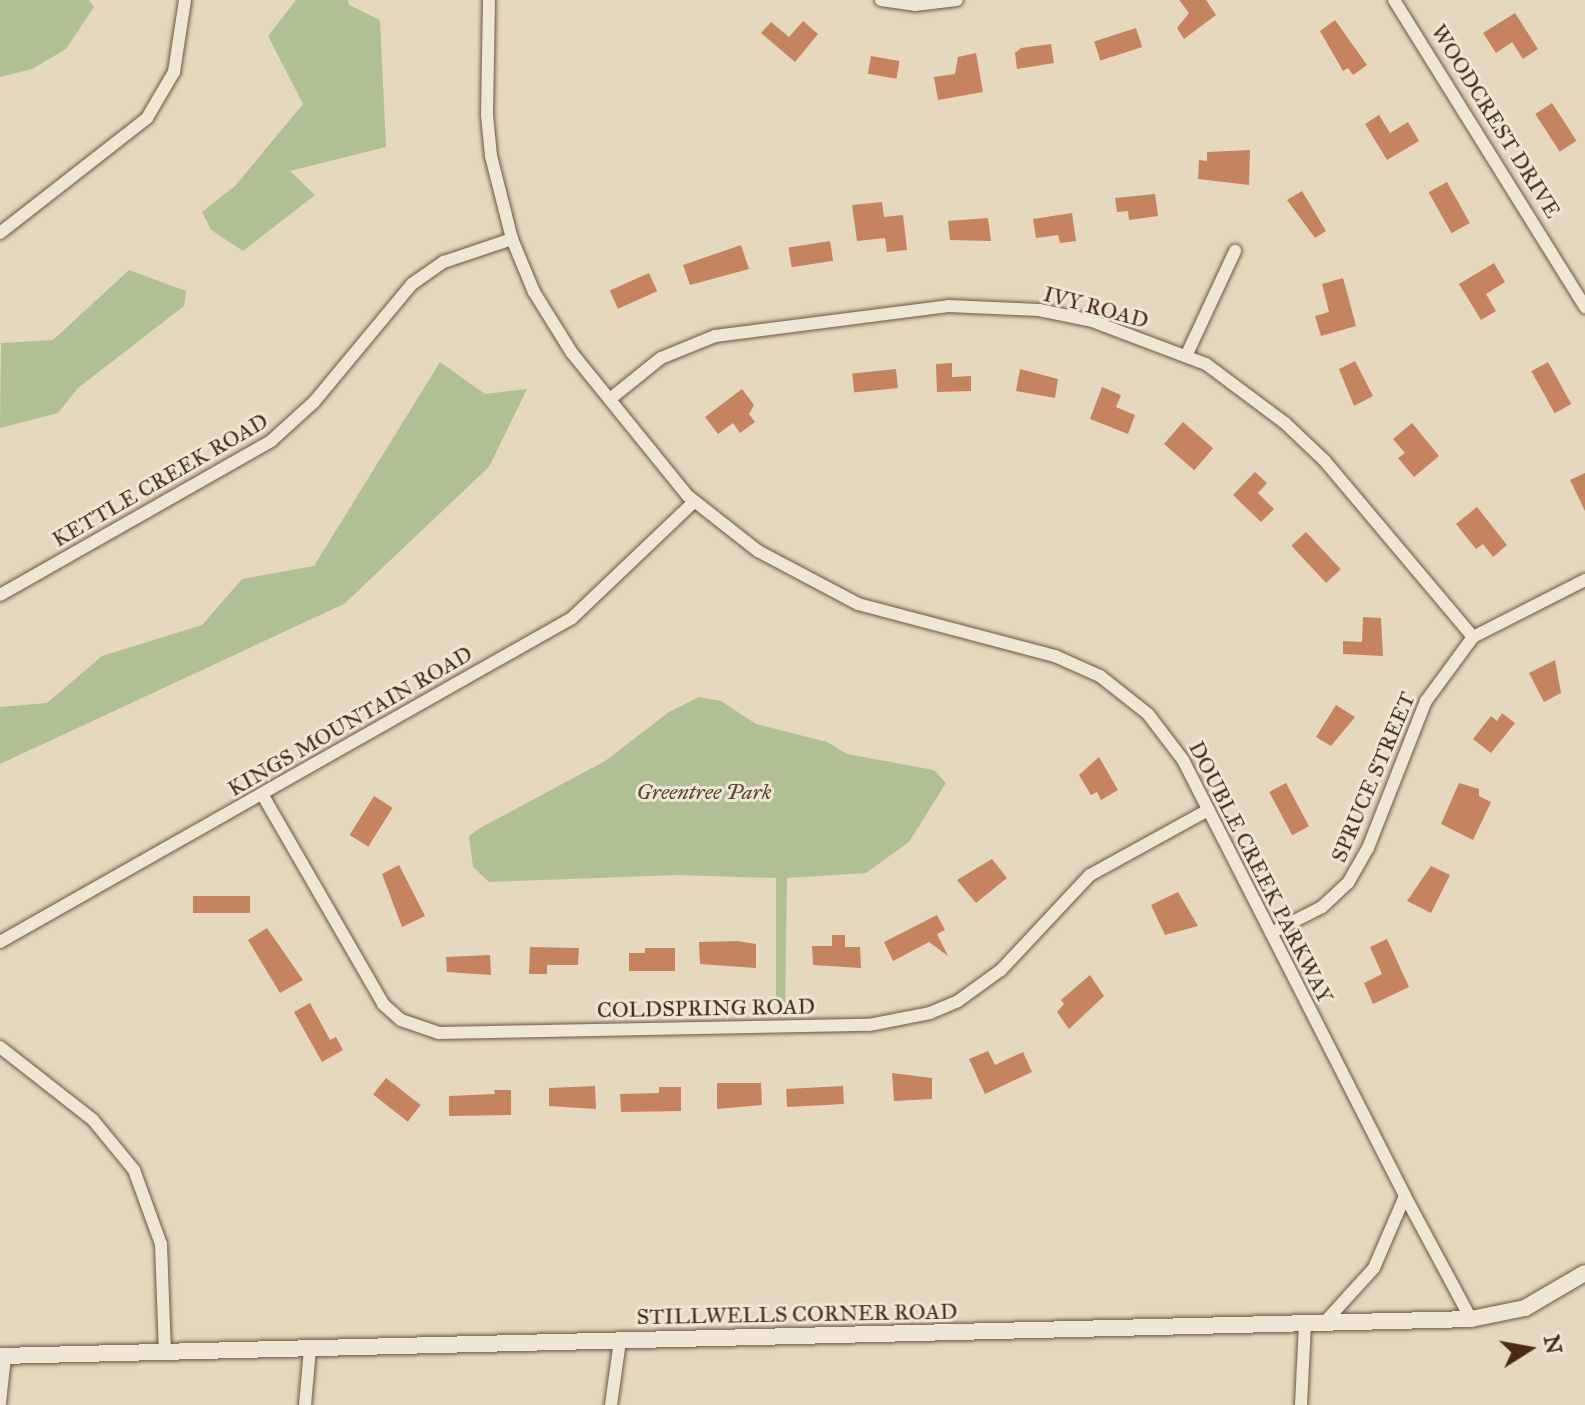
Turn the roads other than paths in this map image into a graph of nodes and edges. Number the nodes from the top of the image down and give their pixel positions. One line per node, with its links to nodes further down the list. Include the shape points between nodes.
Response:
1 (185, 0): 6 (street, via 174,72 147,118)
2 (489, 0): 7 (street, DOUBLE CREEK PARKWAY, via 487,115)
3 (881, 0): 4 (street, via 915,5)
4 (957, 0)
5 (1394, 0): 9 (street, WOODCREST DRIVE)
6 (0, 233)
7 (512, 239): 11 (street, DOUBLE CREEK PARKWAY, via 557,330); 14 (street, KETTLE CREEK ROAD, via 444,262 412,284 314,402 271,441)
8 (1235, 251): 10 (street)
9 (1585, 307)
10 (1187, 354): 11 (street, IVY ROAD, via 1092,321 1039,310 933,307 692,342 655,362); 15 (street, IVY ROAD, via 1285,423 1324,460)
11 (610, 399): 12 (street, DOUBLE CREEK PARKWAY)
12 (694, 502): 16 (street, KINGS MOUNTAIN ROAD, via 572,618); 17 (street, DOUBLE CREEK PARKWAY, via 758,551 858,604 1055,656 1100,676 1134,700 1163,731)
13 (1585, 580): 15 (street, SPRUCE STREET)
14 (0, 595)
15 (1473, 637): 18 (street, SPRUCE STREET, via 1426,701 1368,848 1348,883 1322,907)
16 (262, 794): 17 (street, COLDSPRING ROAD, via 383,1004 401,1020 439,1033 869,1025 920,1016 958,1001 1001,970 1090,875); 19 (street, KINGS MOUNTAIN ROAD)
17 (1208, 810): 18 (street, DOUBLE CREEK PARKWAY)
18 (1271, 933): 21 (street, DOUBLE CREEK PARKWAY)
19 (0, 942)
20 (0, 1047): 28 (street, via 93,1120 134,1170 161,1244)
21 (1405, 1196): 23 (street, DOUBLE CREEK PARKWAY); 24 (street, via 1374,1268)
22 (1585, 1273): 23 (street, STILLWELLS CORNER ROAD, via 1525,1308)
23 (1471, 1319): 24 (street, STILLWELLS CORNER ROAD)
24 (1324, 1323): 25 (street, STILLWELLS CORNER ROAD)
25 (1305, 1324): 26 (street, STILLWELLS CORNER ROAD); 33 (street)
26 (620, 1341): 27 (street, STILLWELLS CORNER ROAD); 32 (street)
27 (310, 1349): 28 (street, STILLWELLS CORNER ROAD); 31 (street)
28 (165, 1352): 29 (street, STILLWELLS CORNER ROAD)
29 (3, 1356): 30 (street)
30 (0, 1403)
31 (305, 1405)
32 (611, 1405)
33 (1301, 1405)

